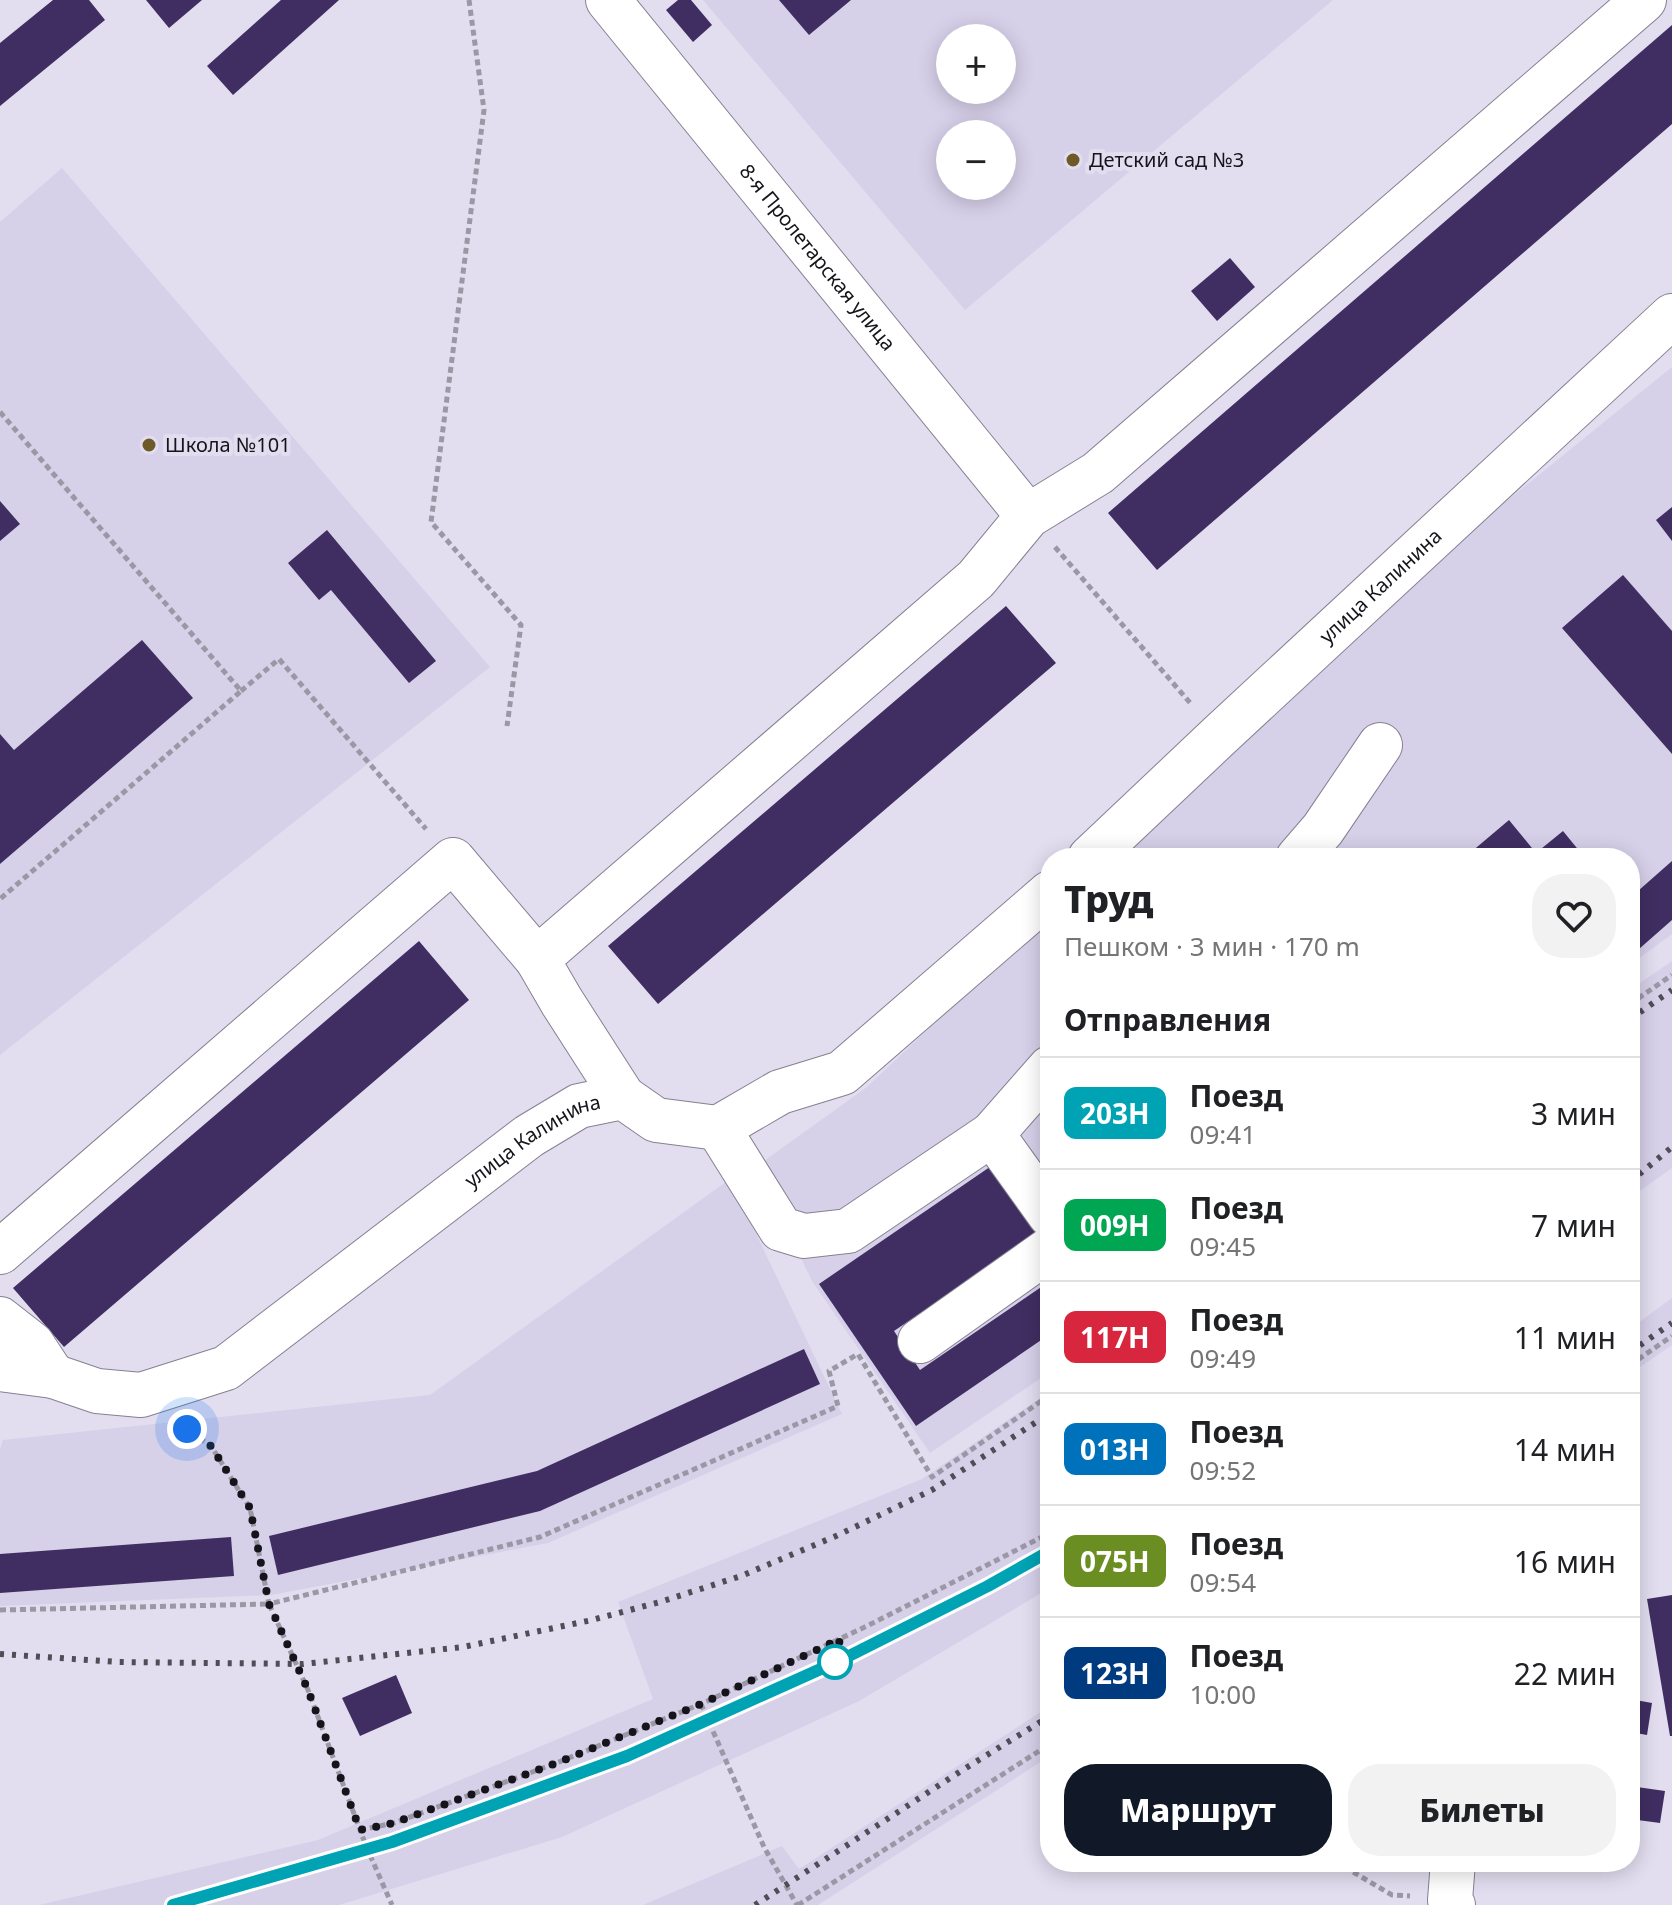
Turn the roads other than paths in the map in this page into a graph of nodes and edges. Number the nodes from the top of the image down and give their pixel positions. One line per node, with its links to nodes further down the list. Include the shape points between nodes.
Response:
1 (608, 0): 4 (street, 8-я Пролетарская улица)
2 (1644, 0): 4 (street, via 1098,473)
3 (1672, 316): 6 (street, улица Калинина)
4 (1028, 516): 9 (street, via 976,579)
5 (1380, 745): 7 (street)
6 (1101, 848)
7 (1307, 848)
8 (1040, 902): 12 (street, via 842,1073 780,1092)
9 (537, 959): 11 (street); 15 (street, via 453,860)
10 (1040, 1079): 13 (street)
11 (623, 1097): 12 (street, улица Калинина, via 656,1120); 20 (street, улица Калинина, via 579,1106 529,1136 226,1368 141,1395 97,1391)
12 (718, 1128): 13 (street, via 781,1229 804,1236 848,1231)
13 (992, 1134): 14 (street)
14 (1040, 1201)
15 (0, 1252)
16 (1040, 1256): 18 (street)
17 (0, 1319): 20 (street, via 32,1344)
18 (920, 1341)
19 (0, 1369): 20 (street, улица Калинина)
20 (53, 1376)

